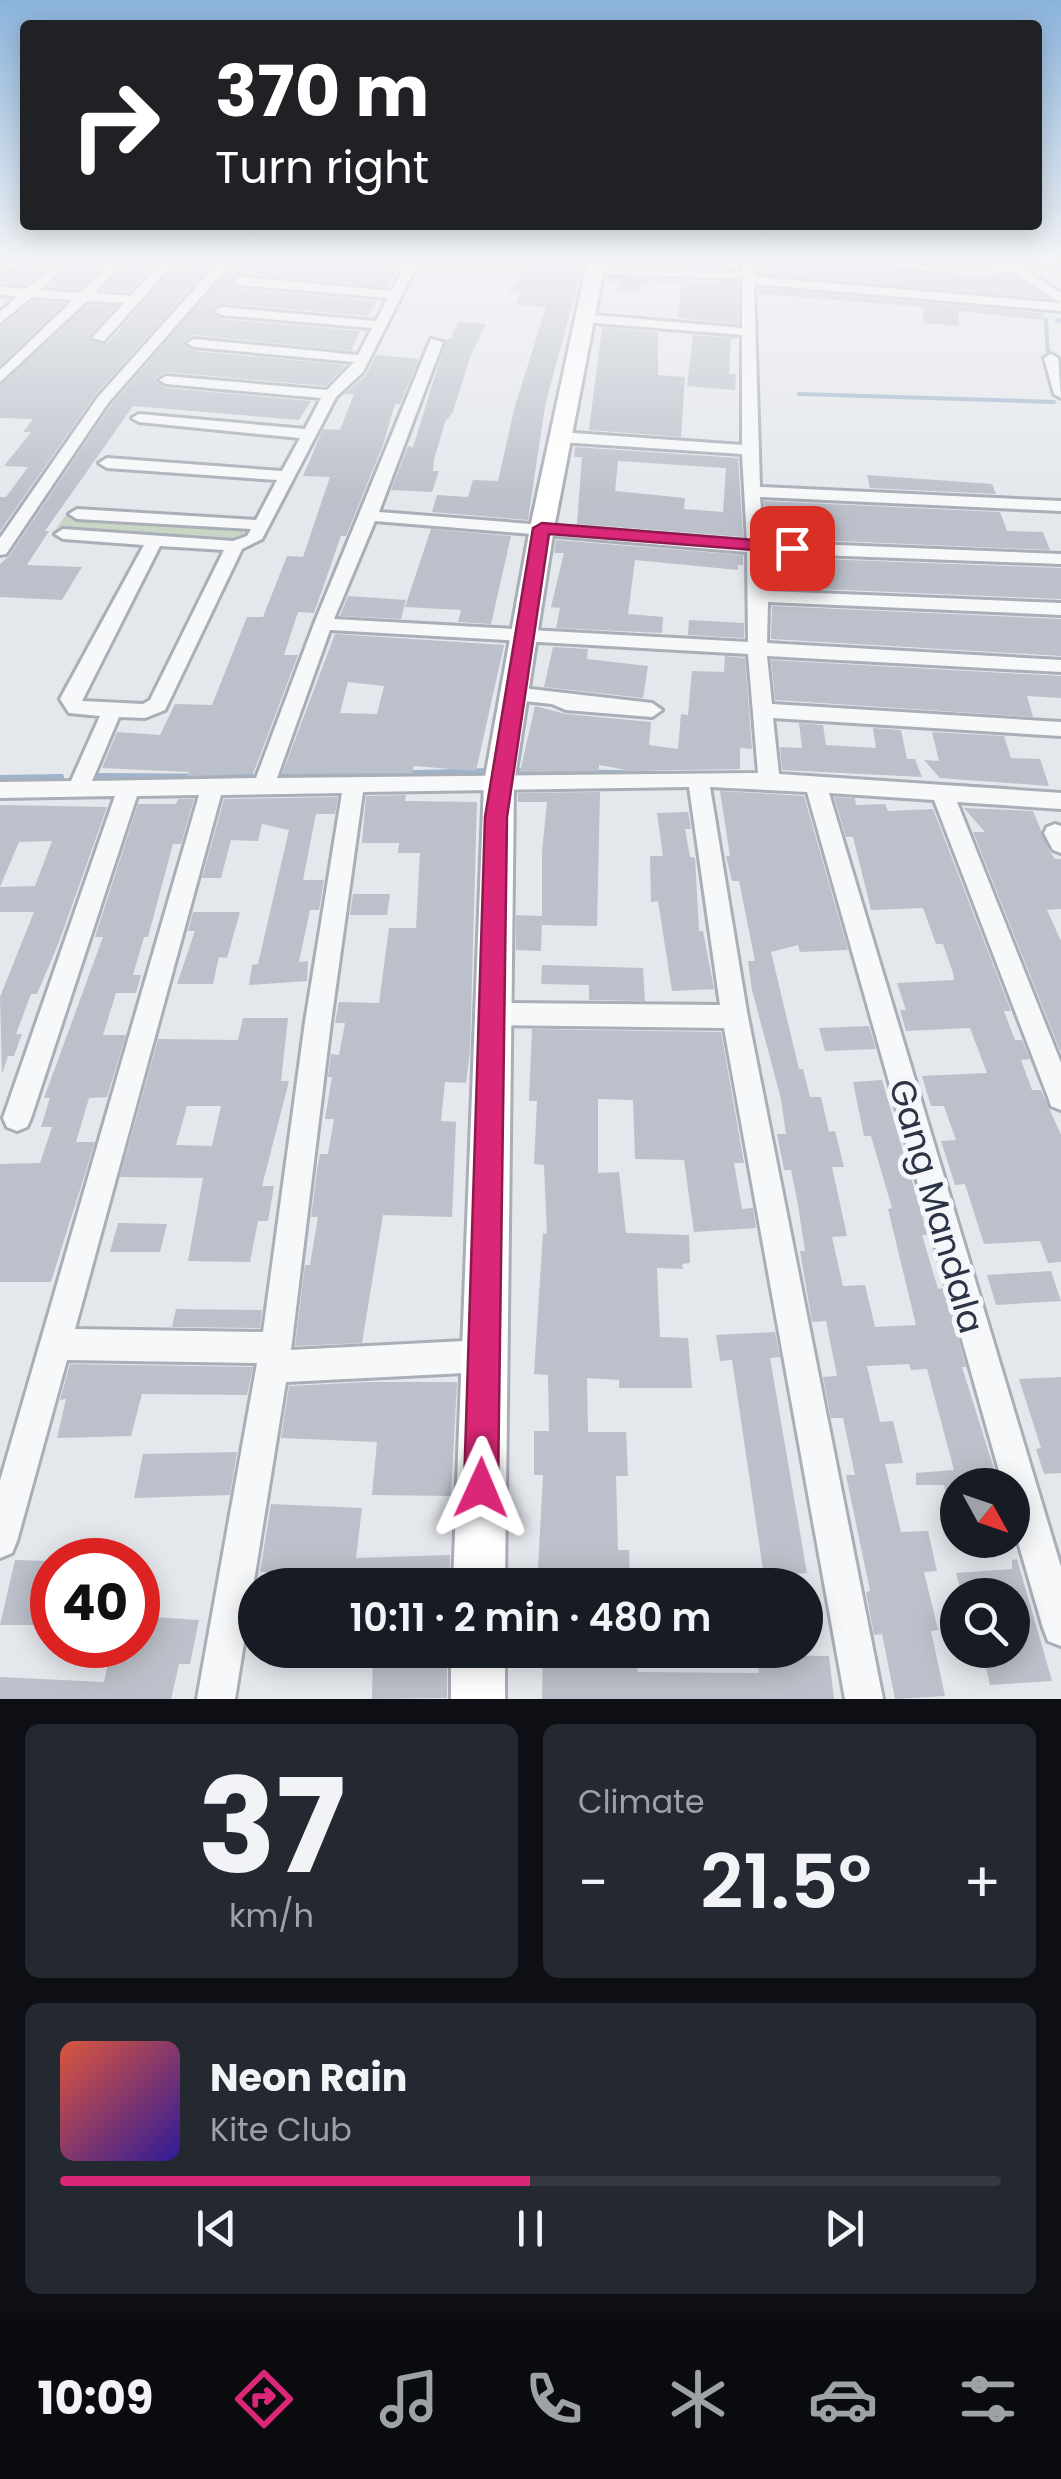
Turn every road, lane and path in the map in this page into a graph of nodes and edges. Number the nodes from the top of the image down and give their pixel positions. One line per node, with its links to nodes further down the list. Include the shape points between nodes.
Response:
1 (36, 342): 10 (street)
2 (154, 342): 32 (street, via 103,400)
3 (371, 342): 9 (street)
4 (436, 342): 23 (street)
5 (578, 342): 16 (street)
6 (748, 342): 17 (street)
7 (194, 344): 9 (street)
8 (1050, 358): 13 (street)
9 (362, 359): 12 (street)
10 (0, 378)
11 (166, 380): 12 (street)
12 (330, 394): 15 (street)
13 (1061, 394)
14 (139, 418): 15 (street)
15 (308, 434): 19 (street)
16 (560, 437): 17 (street); 26 (street)
17 (751, 450): 20 (street)
18 (106, 463): 19 (street)
19 (286, 476): 25 (street)
20 (753, 492): 21 (street); 31 (street)
21 (1061, 506)
22 (76, 514): 24 (street)
23 (369, 516): 26 (street); 36 (street)
24 (139, 518): 25 (street); 28 (street)
25 (262, 526): 30 (street, via 254,540)
26 (542, 528): 31 (street); 37 (street)
27 (63, 534): 28 (street)
28 (126, 538): 29 (street)
29 (154, 540): 30 (street); 43 (street, via 70,699 76,708)
30 (236, 546): 43 (street, via 158,705 144,712)
31 (754, 546): 33 (street); 34 (street)
32 (0, 550)
33 (1061, 559)
34 (759, 596): 35 (street); 38 (street)
35 (1061, 609)
36 (322, 624): 37 (street); 53 (street)
37 (522, 636): 38 (street); 40 (street)
38 (756, 651): 39 (street); 42 (street)
39 (1061, 666)
40 (513, 694): 41 (street); 47 (street)
41 (652, 710)
42 (760, 710): 44 (street); 46 (street)
43 (112, 711): 51 (street)
44 (1061, 729)
45 (698, 779): 46 (street); 47 (street); 58 (street)
46 (768, 781): 49 (street)
47 (499, 783): 48 (street); 57 (street)
48 (354, 784): 53 (street); 63 (street)
49 (816, 784): 55 (street); 66 (street, Gang Mandala)
50 (212, 787): 52 (street); 53 (street); 61 (street)
51 (78, 788): 52 (street); 54 (street)
52 (129, 788): 60 (street)
53 (263, 788)
54 (0, 790)
55 (942, 792): 56 (street); 59 (street)
56 (1061, 801)
57 (494, 1014): 58 (street); 62 (street)
58 (735, 1017): 70 (street)
59 (1061, 1097)
60 (18, 1118)
61 (54, 1344): 63 (street); 64 (street)
62 (484, 1356): 63 (street); 65 (street)
63 (273, 1358): 68 (street)
64 (0, 1541)
65 (480, 1568)
66 (1061, 1628)
67 (478, 1668): 69 (street)
68 (216, 1699)
69 (478, 1699)
70 (864, 1699)

